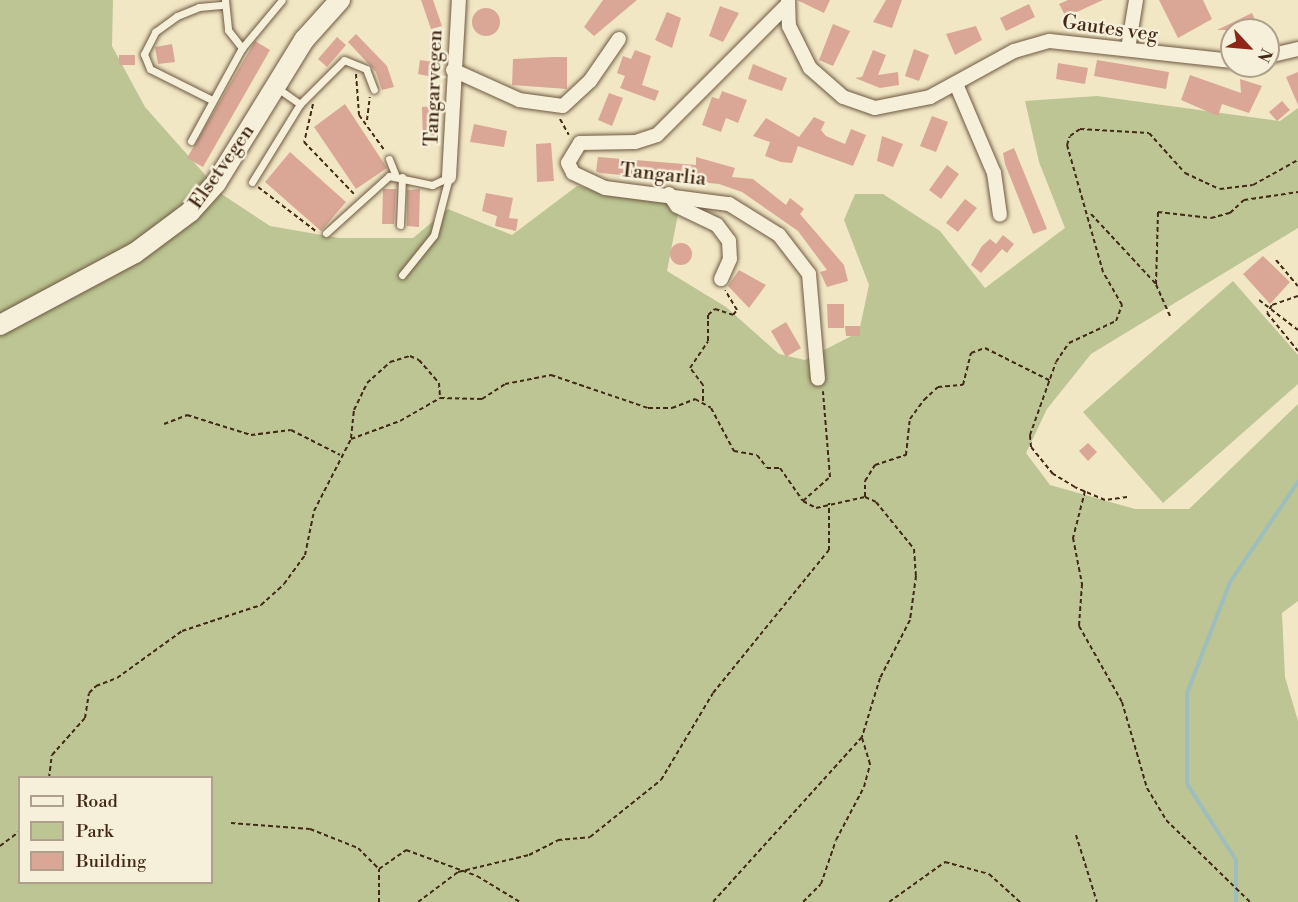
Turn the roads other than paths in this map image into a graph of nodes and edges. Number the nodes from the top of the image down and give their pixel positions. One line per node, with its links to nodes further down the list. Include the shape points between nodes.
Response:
1 (282, 0): 8 (lane)
2 (340, 0): 15 (main road, Elsetvegen, via 304,40)
3 (459, 0): 13 (street, Tangarvegen)
4 (1137, 0): 9 (street)
5 (225, 3): 8 (lane, via 228,30); 17 (lane, via 177,16 155,32 144,54 150,69)
6 (788, 3): 14 (street, Gautes veg, via 789,26 810,68 853,102 896,107); 24 (street, Tangarlia, via 657,135 576,145 568,163 581,178 621,191)
7 (619, 39): 13 (street, via 573,101 551,106 519,100)
8 (242, 48): 17 (lane)
9 (1128, 49): 12 (street, Gautes veg); 14 (street, Gautes veg, via 1050,40 1014,51)
10 (1298, 49): 11 (street)
11 (1280, 53)
12 (1220, 60)
13 (453, 69): 22 (street, Tangarvegen)
14 (956, 84): 25 (street, via 994,173)
15 (274, 87): 18 (lane); 30 (main road, Elsetvegen, via 216,183 180,222 135,253)
16 (374, 90): 18 (lane, via 366,69 357,62 339,62)
17 (212, 100): 19 (lane)
18 (300, 105): 23 (lane)
19 (191, 141)
20 (388, 157): 21 (lane)
21 (399, 177): 22 (lane, via 432,185); 26 (lane); 27 (lane, via 382,179)
22 (449, 177): 28 (lane, via 434,235)
23 (252, 181)
24 (669, 194): 29 (street, via 678,206 717,225 729,241 730,259); 31 (street, Tangarlia, via 729,204 763,223 794,249 812,290)
25 (1000, 215)
26 (400, 225)
27 (326, 233)
28 (402, 275)
29 (721, 279)
30 (0, 325)
31 (818, 379)

